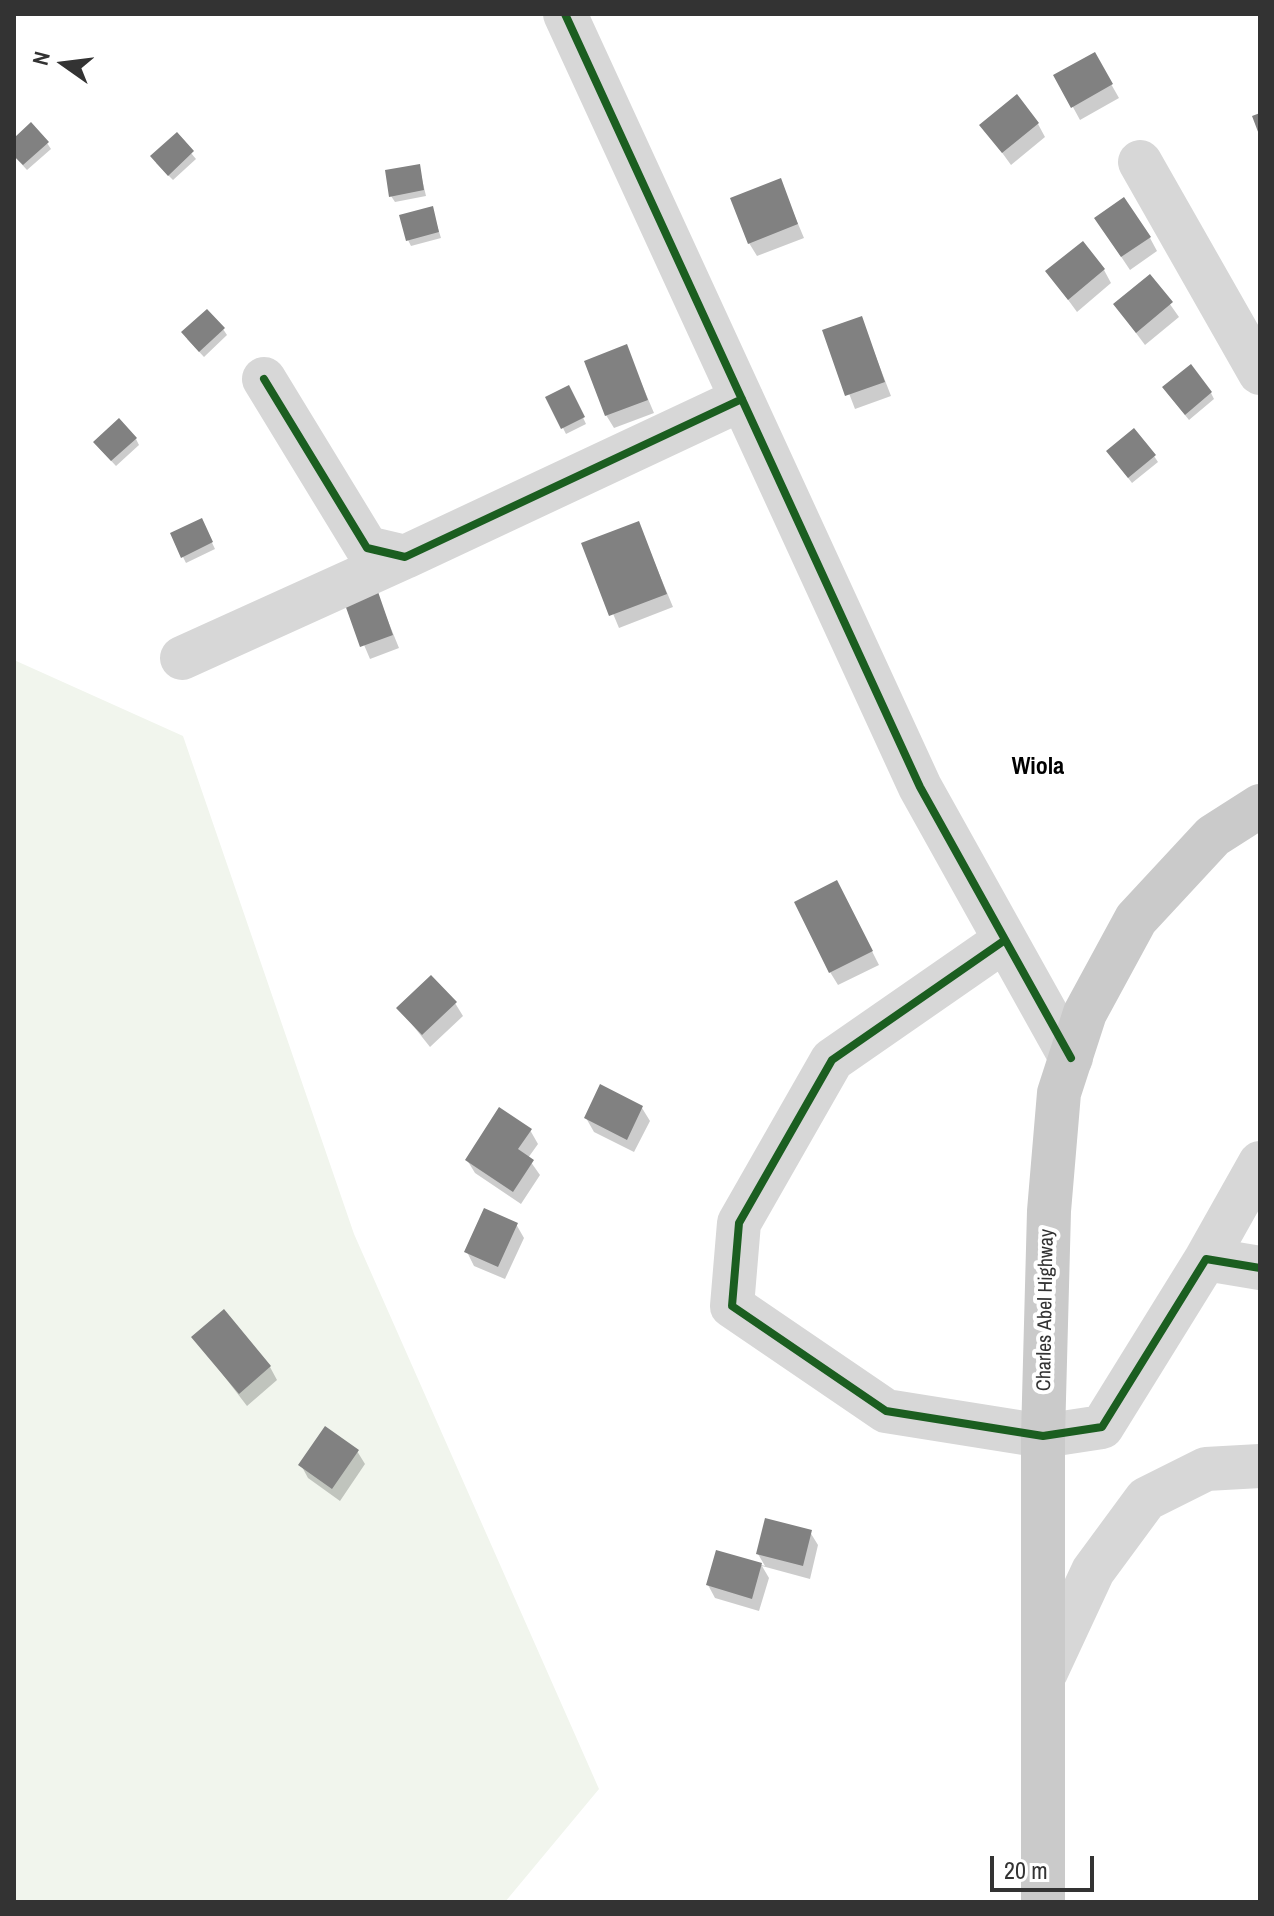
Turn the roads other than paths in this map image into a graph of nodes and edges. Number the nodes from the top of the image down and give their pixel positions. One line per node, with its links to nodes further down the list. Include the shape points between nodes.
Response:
1 (565, 14): 5 (street)
2 (1140, 162): 3 (street)
3 (1260, 373)
4 (264, 379): 6 (street, via 367,548)
5 (742, 399): 6 (street); 9 (street, via 920,787)
6 (405, 557): 7 (street)
7 (182, 658)
8 (1260, 806): 10 (main road, Charles Abel Highway, via 1213,836 1136,919 1085,1013)
9 (1005, 940): 10 (street); 14 (street, via 832,1060 739,1223 732,1306 886,1411)
10 (1071, 1058): 14 (main road, Charles Abel Highway, via 1059,1093 1049,1211)
11 (1260, 1163): 12 (street)
12 (1206, 1259): 13 (street); 14 (street, via 1102,1427)
13 (1260, 1268)
14 (1043, 1436): 16 (main road, Charles Abel Highway)
15 (1260, 1466): 16 (street, via 1206,1469 1146,1499 1093,1571)
16 (1046, 1672): 17 (main road, Charles Abel Highway)
17 (1043, 1895)

